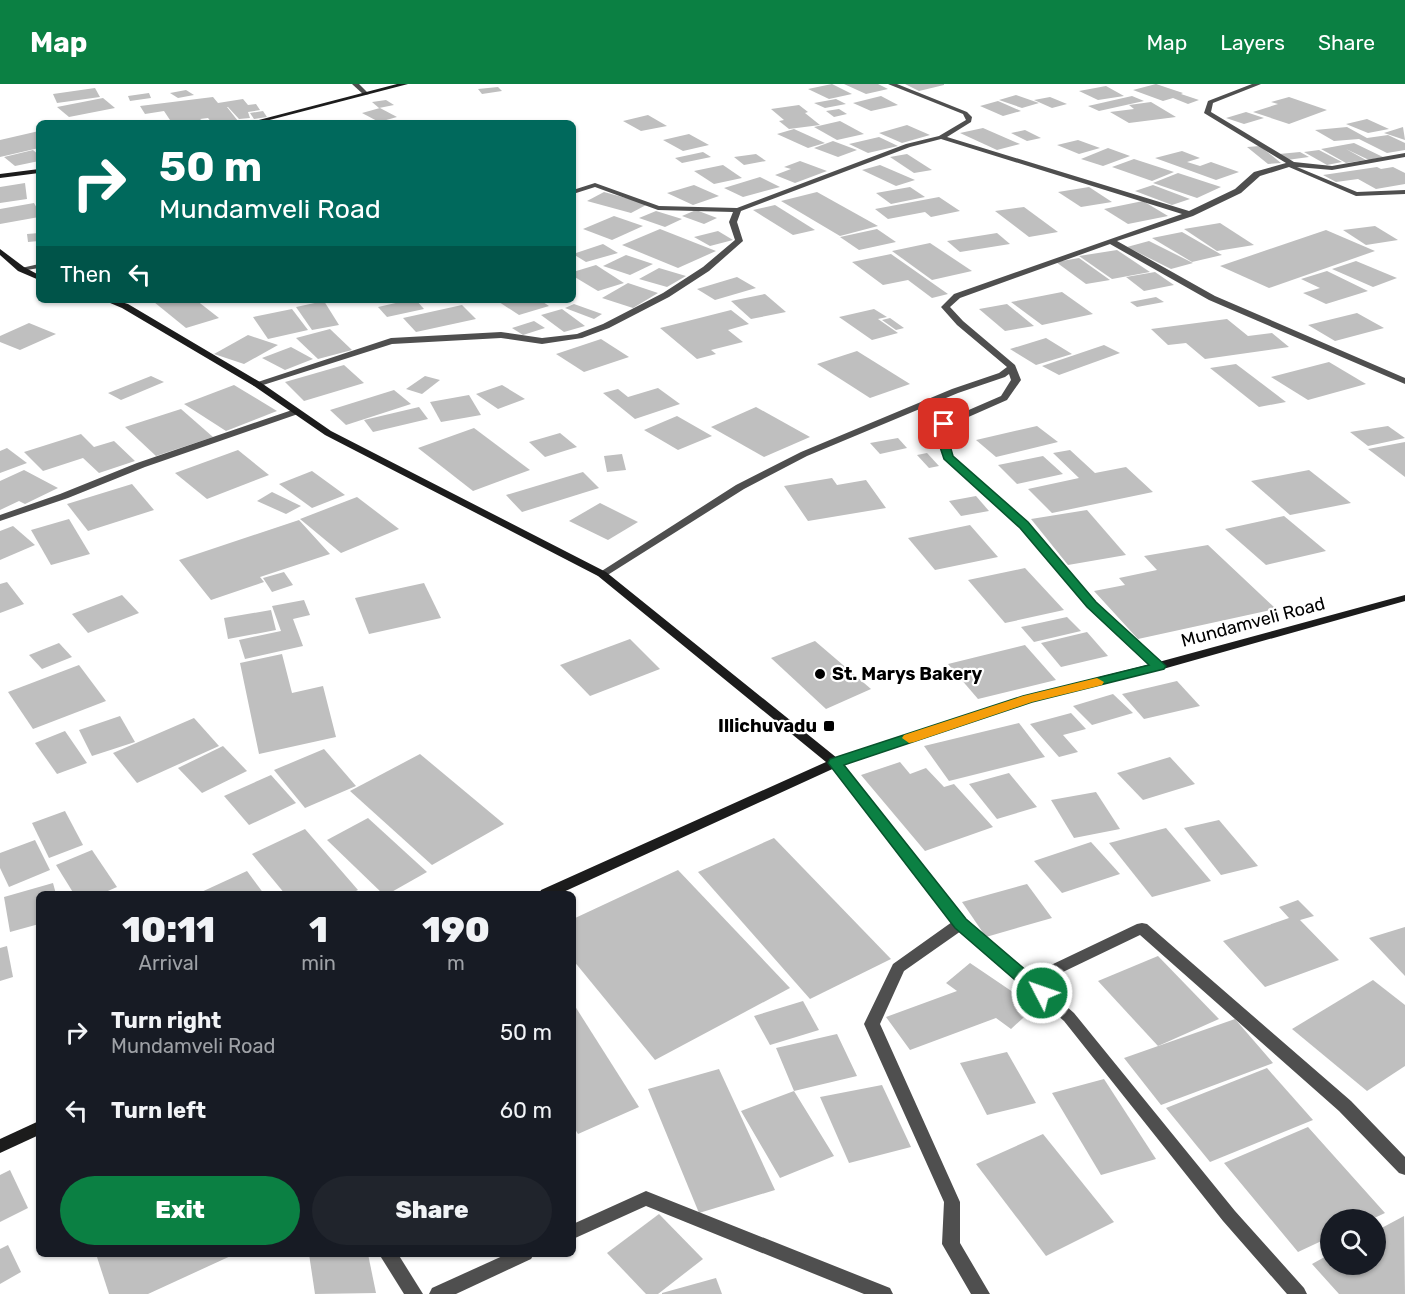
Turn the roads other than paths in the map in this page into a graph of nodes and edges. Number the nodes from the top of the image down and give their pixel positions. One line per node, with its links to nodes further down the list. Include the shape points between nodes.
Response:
1 (355, 84): 5 (street)
2 (405, 84): 5 (street)
3 (891, 84): 7 (street, via 969,117 969,121)
4 (1258, 84): 9 (street, via 1210,102 1206,112)
5 (366, 94): 6 (street)
6 (262, 120)
7 (941, 136): 14 (street); 15 (street)
8 (1405, 155): 9 (street, via 1332,168)
9 (1289, 164): 13 (street, via 1356,194); 15 (street, via 1257,174 1238,191)
10 (36, 171): 11 (street)
11 (0, 176)
12 (576, 191): 14 (street, via 595,185 658,207)
13 (1405, 192)
14 (738, 210): 24 (street, via 733,222 739,241 666,295 606,326 560,340 501,335 391,341)
15 (1190, 214): 16 (street)
16 (1111, 241): 22 (street, via 957,296 945,307); 23 (street, via 1212,298)
17 (0, 251): 19 (street)
18 (36, 266): 19 (street)
19 (21, 269): 20 (street)
20 (36, 276)
21 (116, 303): 24 (street)
22 (1011, 367): 27 (street, via 1002,375 804,454 740,487); 29 (street, via 1017,380 1004,398 944,424 942,435 948,457 1024,525 1091,604)
23 (1404, 380)
24 (257, 384): 25 (street)
25 (296, 412): 26 (street); 27 (street, via 348,443)
26 (0, 518)
27 (602, 574): 30 (street)
28 (1405, 598): 29 (street, Mundamveli Road)
29 (1159, 666): 30 (street, Mundamveli Road, via 1028,699)
30 (835, 763): 31 (street, Mundamveli Road); 32 (street)
31 (553, 891)
32 (961, 923): 33 (street); 43 (street, via 898,968 872,1024 952,1202 951,1244)
33 (1028, 982): 36 (street, via 1142,928 1345,1106); 44 (street, via 1069,1017 1229,1216)
34 (36, 1129): 35 (street)
35 (0, 1146)
36 (1405, 1168)
37 (576, 1231): 42 (street, via 646,1198)
38 (390, 1257): 40 (street)
39 (518, 1257): 41 (street)
40 (414, 1294)
41 (438, 1294)
42 (884, 1294)
43 (981, 1294)
44 (1298, 1294)

